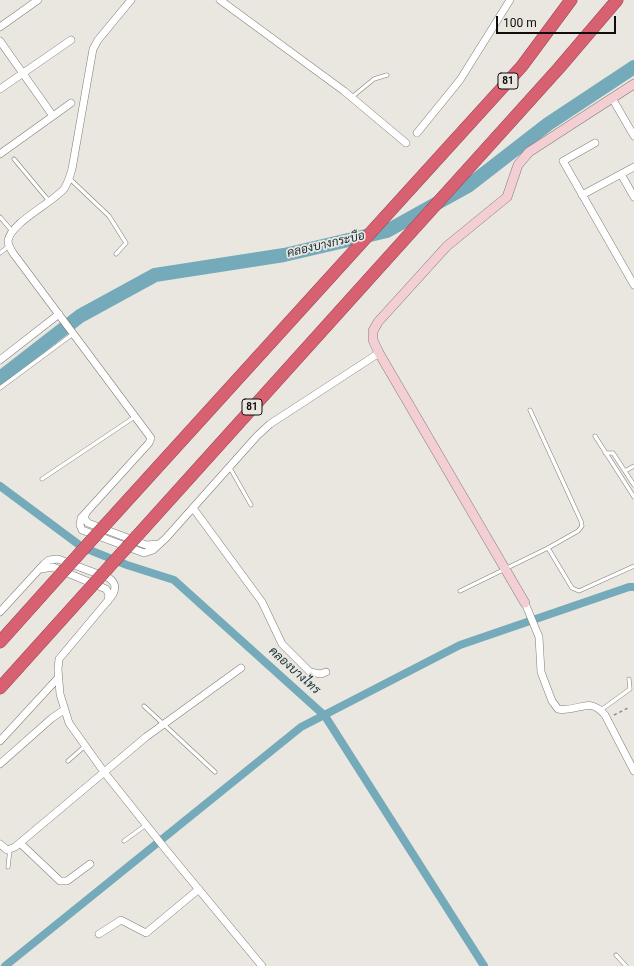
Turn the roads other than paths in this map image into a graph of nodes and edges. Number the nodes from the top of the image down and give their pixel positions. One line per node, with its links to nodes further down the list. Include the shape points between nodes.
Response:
1 (38, 0): 8 (street)
2 (131, 0): 28 (street, via 93,49)
3 (220, 0): 16 (street)
4 (510, 0): 20 (street, via 460,80)
5 (571, 0): 11 (highway, 81)
6 (579, 0): 11 (highway, 81)
7 (617, 0): 68 (highway, 81, bridge, via 511,122)
8 (0, 27)
9 (71, 40): 12 (street)
10 (0, 41): 12 (street)
11 (522, 66): 63 (highway, 81, bridge)
12 (23, 74): 15 (street); 19 (street)
13 (386, 75): 16 (lane, via 374,79)
14 (634, 84): 17 (street)
15 (0, 89)
16 (351, 98): 22 (street)
17 (612, 98): 21 (street); 40 (street, via 529,152 518,165 507,197 447,246 378,322 373,331)
18 (70, 103): 19 (street)
19 (52, 116): 24 (street)
20 (417, 133)
21 (634, 136)
22 (406, 143)
23 (595, 143): 29 (street, via 563,161)
24 (0, 154)
25 (14, 159): 31 (lane)
26 (634, 167): 27 (street)
27 (621, 174): 29 (street); 30 (street)
28 (69, 178): 31 (street, via 64,189); 36 (lane, via 109,216 123,237 126,243)
29 (582, 195): 37 (street)
30 (634, 197)
31 (49, 201): 33 (street)
32 (0, 217): 33 (lane)
33 (12, 232): 34 (street)
34 (9, 246): 35 (lane); 38 (street)
35 (0, 253)
36 (116, 254)
37 (634, 285)
38 (60, 316): 39 (street); 41 (street)
39 (72, 332): 42 (lane); 44 (street)
40 (379, 353): 48 (street, via 270,424); 57 (street)
41 (0, 360)
42 (0, 388)
43 (530, 410): 55 (lane, via 582,526 578,531)
44 (136, 416): 50 (lane); 54 (street, via 150,435 150,443 84,518 88,523 146,545 154,545 162,541)
45 (595, 436): 46 (lane)
46 (605, 453): 49 (lane, via 613,453); 52 (lane)
47 (634, 466): 49 (lane)
48 (230, 468): 53 (lane); 54 (street)
49 (625, 471): 51 (lane)
50 (42, 479)
51 (634, 485)
52 (634, 497)
53 (251, 505)
54 (193, 508): 65 (street, via 262,602 282,644 310,672)
55 (548, 548): 56 (lane, via 572,588 579,591); 57 (lane)
56 (634, 566)
57 (504, 569): 59 (lane); 61 (street)
58 (39, 570): 60 (street, via 53,568 106,589 109,594); 60 (street, via 46,562 58,559 109,578 116,588); 62 (street)
59 (460, 591)
60 (107, 603): 66 (street, via 61,655)
61 (525, 603): 71 (street, via 539,637 541,672 552,701 558,709 566,710 592,704)
62 (0, 612)
63 (0, 642)
64 (241, 668): 72 (street)
65 (326, 672)
66 (58, 678): 70 (street); 73 (street)
67 (629, 679): 71 (lane, via 630,689)
68 (0, 688)
69 (144, 706): 72 (lane)
70 (64, 710): 74 (street, via 69,723); 76 (street)
71 (601, 710): 77 (street)
72 (163, 724): 78 (street); 79 (lane)
73 (0, 741)
74 (85, 746): 75 (lane); 78 (street)
75 (68, 761)
76 (0, 764)
77 (634, 770)
78 (104, 772): 80 (street); 82 (street)
79 (214, 772)
80 (146, 825): 81 (lane); 87 (street)
81 (124, 841)
82 (20, 843): 84 (street); 85 (street, via 60,881 67,881)
83 (0, 844): 84 (street)
84 (10, 849): 86 (lane)
85 (90, 864)
86 (8, 867)
87 (199, 889): 88 (street, via 146,933 121,920); 90 (street)
88 (98, 934)
89 (616, 955): 91 (lane)
90 (262, 966)
91 (626, 966)

